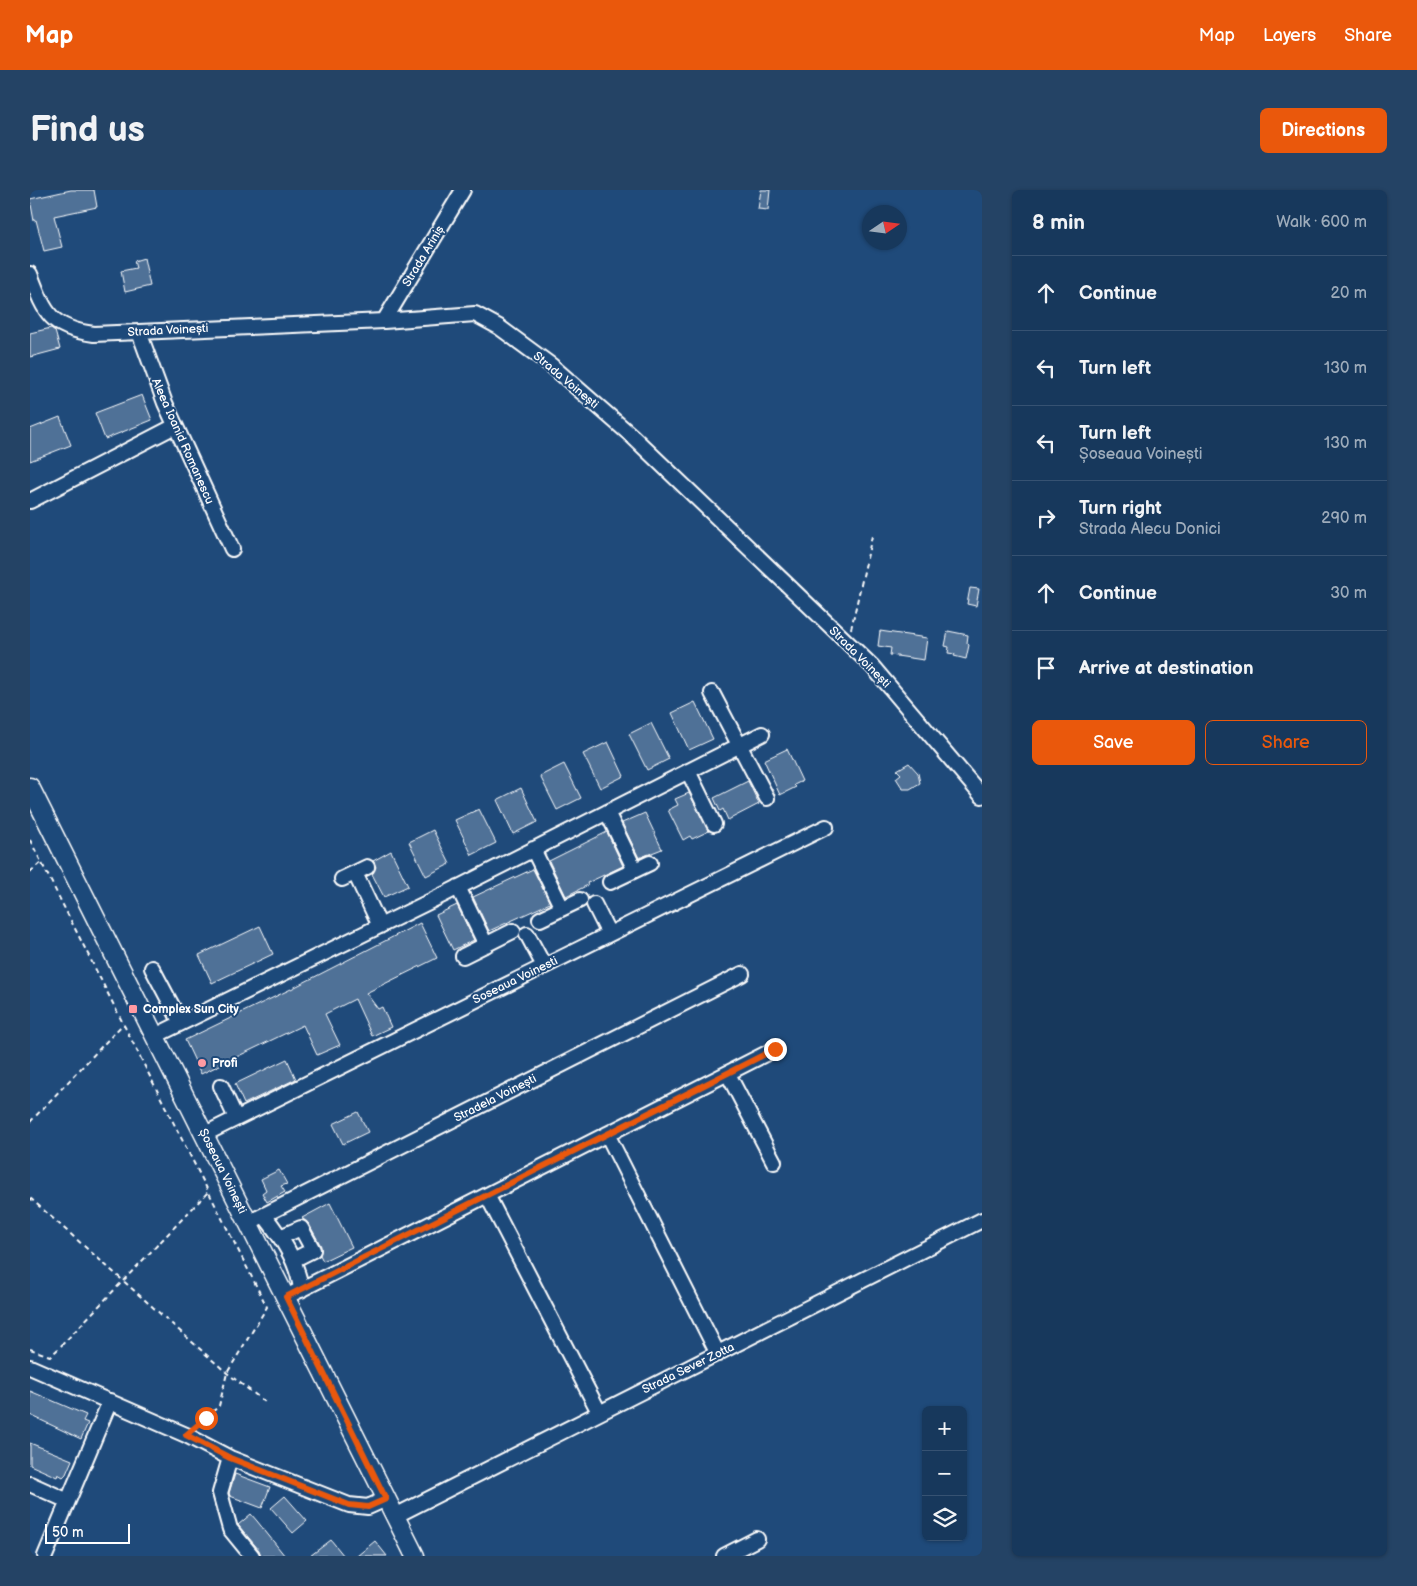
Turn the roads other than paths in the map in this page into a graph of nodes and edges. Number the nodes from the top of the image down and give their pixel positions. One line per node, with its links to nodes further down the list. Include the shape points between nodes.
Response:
1 (463, 190): 3 (street, Strada Ariniș)
2 (30, 274): 4 (street, Strada Voinești, via 40,301 62,326 94,334)
3 (384, 321): 4 (street, Strada Voinești); 13 (street, Strada Voinești, via 475,314 499,327 552,366 632,436 872,666)
4 (139, 332): 5 (street, Aleea Ioanid Romanescu)
5 (175, 426): 6 (street); 7 (street, Aleea Ioanid Romanescu)
6 (30, 501)
7 (232, 549)
8 (712, 693): 10 (street)
9 (762, 734): 10 (street)
10 (739, 745): 11 (street); 14 (street)
11 (688, 771): 15 (street); 16 (street)
12 (30, 787): 36 (main road, Șoseaua Voinești)
13 (982, 796)
14 (767, 798)
15 (607, 812): 18 (street); 20 (street)
16 (714, 824)
17 (826, 827): 29 (street, Soseaua Voinesti)
18 (533, 849): 23 (street); 26 (street)
19 (650, 863): 20 (street)
20 (635, 870): 22 (street)
21 (342, 879): 28 (street, via 361,870)
22 (610, 882)
23 (458, 887): 28 (street); 30 (street)
24 (580, 900): 26 (street)
25 (594, 904): 29 (street)
26 (562, 908): 27 (street)
27 (540, 919)
28 (380, 926): 35 (street)
29 (609, 934): 32 (street, Soseaua Voinesti)
30 (486, 944): 31 (street); 32 (street, via 520,933)
31 (463, 956)
32 (544, 966): 40 (street, Soseaua Voinesti)
33 (152, 968): 35 (street)
34 (742, 974): 45 (street, Stradela Voinești)
35 (181, 1023): 36 (street)
36 (155, 1036): 41 (main road, Șoseaua Voinești)
37 (775, 1049): 38 (street)
38 (730, 1073): 42 (street); 43 (street)
39 (221, 1086): 40 (street)
40 (236, 1118): 41 (street, Soseaua Voinesti)
41 (205, 1134): 47 (main road, Șoseaua Voinești)
42 (607, 1134): 44 (street); 51 (street)
43 (774, 1162)
44 (487, 1195): 50 (street); 54 (street)
45 (264, 1215): 47 (street, Stradela Voinești); 48 (street)
46 (982, 1220): 51 (street, Strada Sever Zotta)
47 (248, 1223): 50 (main road, Șoseaua Voinești)
48 (280, 1237): 49 (street); 49 (street, via 301,1228 313,1250)
49 (293, 1260): 50 (street, via 300,1274)
50 (294, 1294): 57 (main road, Șoseaua Voinești)
51 (718, 1354): 54 (street, Strada Sever Zotta)
52 (30, 1367): 53 (street)
53 (110, 1401): 55 (street); 58 (street)
54 (599, 1412): 59 (street, Strada Sever Zotta)
55 (230, 1458): 57 (street, via 349,1505 368,1507); 62 (street, via 220,1493 230,1529)
56 (30, 1484): 58 (street)
57 (386, 1499): 59 (main road, Șoseaua Voinești)
58 (68, 1501): 61 (street)
59 (395, 1516): 63 (main road, Șoseaua Voinești)
60 (757, 1539): 64 (street)
61 (44, 1556)
62 (252, 1556)
63 (415, 1556)
64 (724, 1556)

